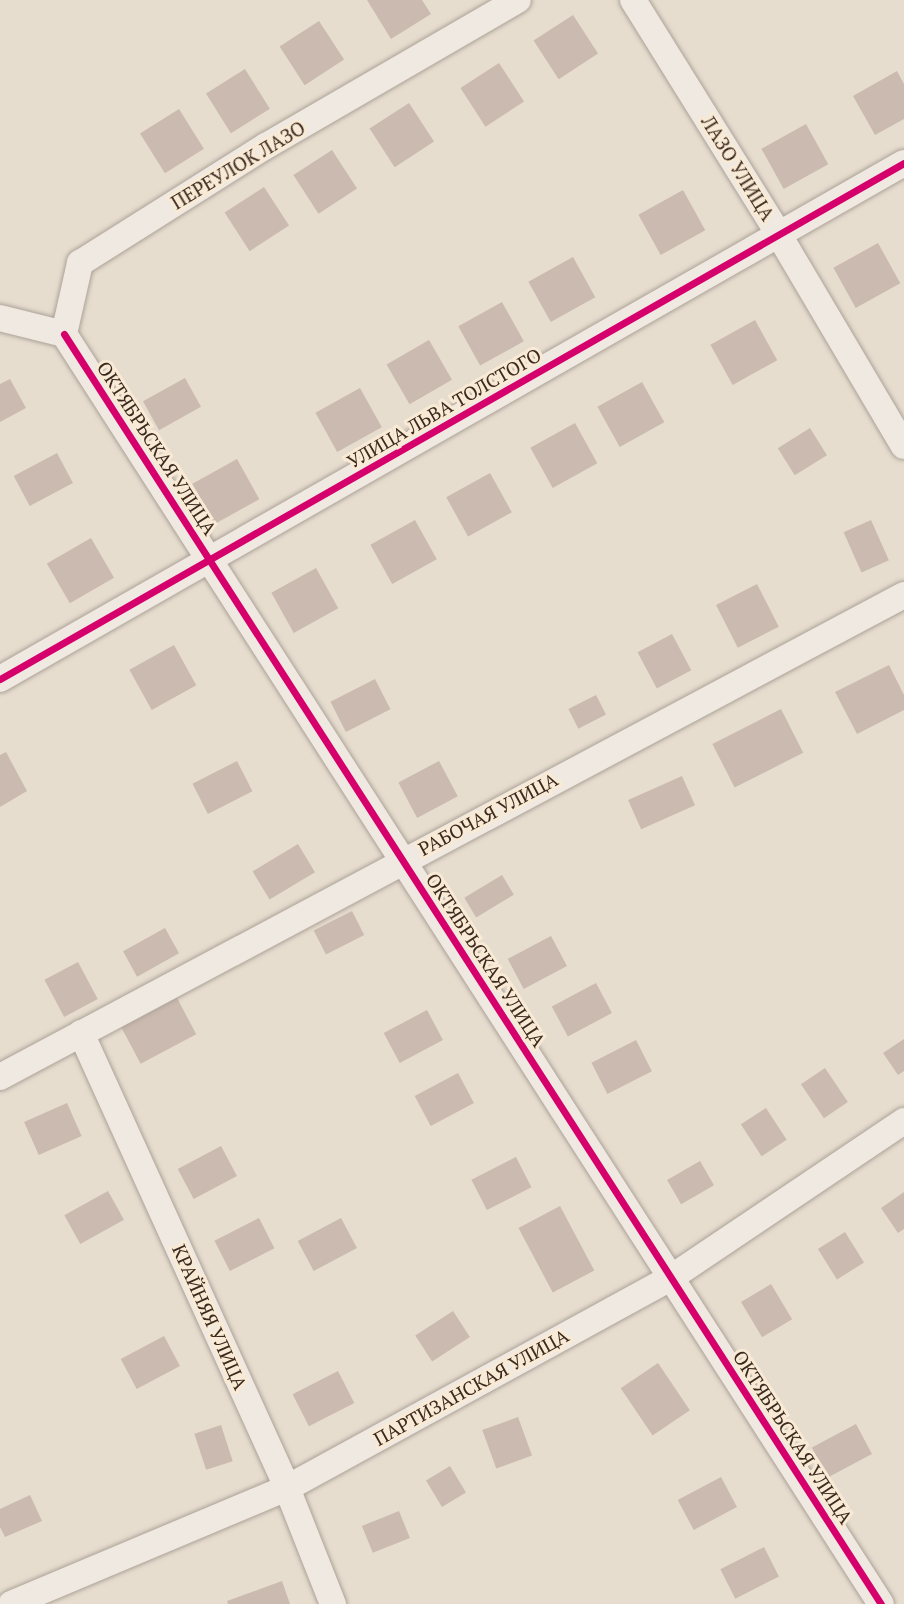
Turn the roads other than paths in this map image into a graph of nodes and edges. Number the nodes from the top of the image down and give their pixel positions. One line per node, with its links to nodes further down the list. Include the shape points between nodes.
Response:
1 (518, 0): 6 (street, ПЕРЕУЛОК ЛАЗО, via 266,146 80,263)
2 (633, 0): 4 (street, ЛАЗО УЛИЦА)
3 (904, 163): 4 (street, УЛИЦА ЛЬВА ТОЛСТОГО)
4 (779, 234): 7 (street, ЛАЗО УЛИЦА); 8 (street, УЛИЦА ЛЬВА ТОЛСТОГО)
5 (0, 318): 6 (street)
6 (64, 334): 8 (street, ОКТЯБРЬСКАЯ УЛИЦА)
7 (904, 446)
8 (209, 559): 10 (street, УЛИЦА ЛЬВА ТОЛСТОГО); 11 (street, ОКТЯБРЬСКАЯ УЛИЦА)
9 (904, 595): 11 (street, РАБОЧАЯ УЛИЦА)
10 (0, 679)
11 (403, 859): 12 (street, РАБОЧАЯ УЛИЦА); 15 (street, ОКТЯБРЬСКАЯ УЛИЦА)
12 (82, 1033): 13 (street, РАБОЧАЯ УЛИЦА); 16 (street, КРАЙНЯЯ УЛИЦА)
13 (0, 1077)
14 (904, 1121): 15 (street, ПАРТИЗАНСКАЯ УЛИЦА)
15 (672, 1277): 16 (street, ПАРТИЗАНСКАЯ УЛИЦА); 19 (street, ОКТЯБРЬСКАЯ УЛИЦА)
16 (287, 1488): 17 (street, ПАРТИЗАНСКАЯ УЛИЦА); 18 (street, КРАЙНЯЯ УЛИЦА)
17 (11, 1604)
18 (334, 1604)
19 (881, 1604)

